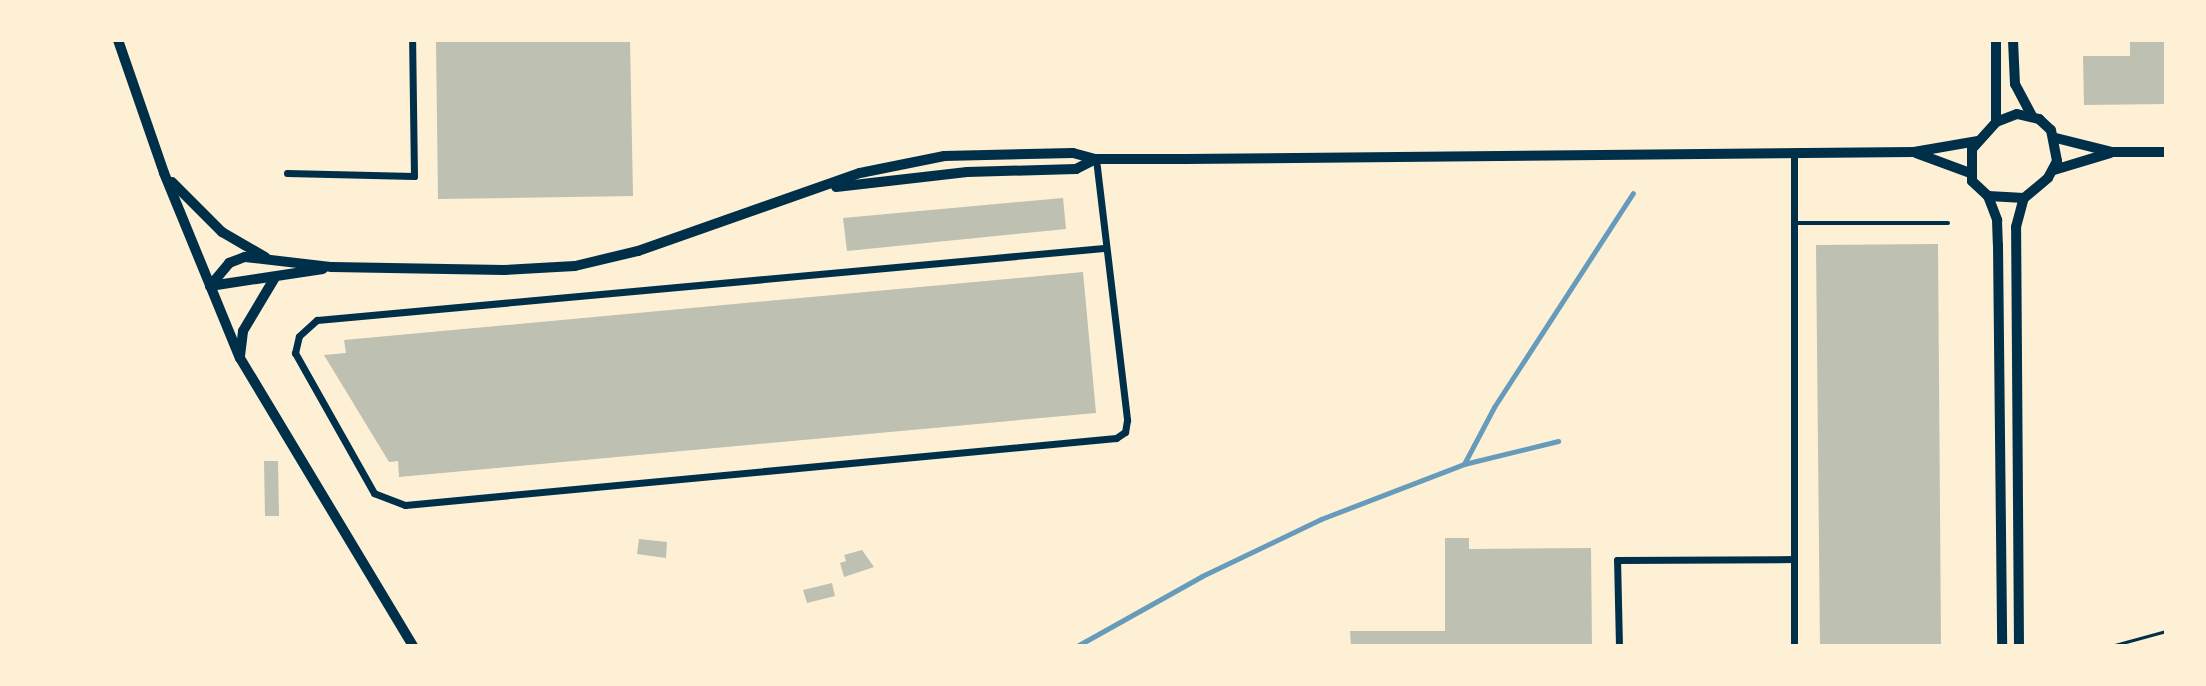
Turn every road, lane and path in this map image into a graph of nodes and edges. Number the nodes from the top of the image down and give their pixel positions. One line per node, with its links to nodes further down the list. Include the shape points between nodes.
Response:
1 (118, 40): 15 (main road)
2 (412, 40): 16 (street, via 414,176)
3 (1994, 40): 6 (main road)
4 (2013, 40): 5 (main road, via 2015,84)
5 (2032, 116): 6 (main road, via 2011,115); 7 (main road)
6 (1996, 122): 8 (main road)
7 (2056, 138): 10 (main road); 14 (main road)
8 (1978, 141): 9 (main road); 17 (main road)
9 (1914, 152): 12 (main road); 17 (main road)
10 (2112, 152): 11 (main road); 14 (main road)
11 (2166, 152)
12 (1794, 153): 13 (main road); 21 (street)
13 (1096, 159): 18 (main road, via 1076,169 967,172); 18 (main road, via 1073,153 944,156 905,161); 23 (street)
14 (2054, 170): 20 (main road)
15 (164, 173): 24 (main road, via 222,232); 27 (main road)
16 (287, 173)
17 (1970, 173): 19 (main road)
18 (826, 187): 25 (main road, via 638,251 575,266)
19 (1988, 196): 20 (main road); 34 (main road, via 1997,220 1998,245)
20 (2024, 198): 35 (main road, via 2016,227)
21 (1794, 223): 22 (lane); 29 (street)
22 (1948, 223)
23 (1104, 248): 23 (street, via 317,320 299,336 295,353 374,493 405,505 1116,438 1125,432 1127,420)
24 (266, 258): 25 (main road); 27 (main road, via 229,263)
25 (332, 267): 26 (main road)
26 (274, 279): 27 (main road); 28 (main road, via 243,331)
27 (210, 286): 28 (main road)
28 (240, 358): 31 (main road)
29 (1794, 559): 32 (street, via 1617,560); 33 (street)
30 (2166, 631): 36 (path)
31 (413, 646)
32 (1619, 646)
33 (1794, 646)
34 (2002, 646)
35 (2019, 646)
36 (2111, 646)

